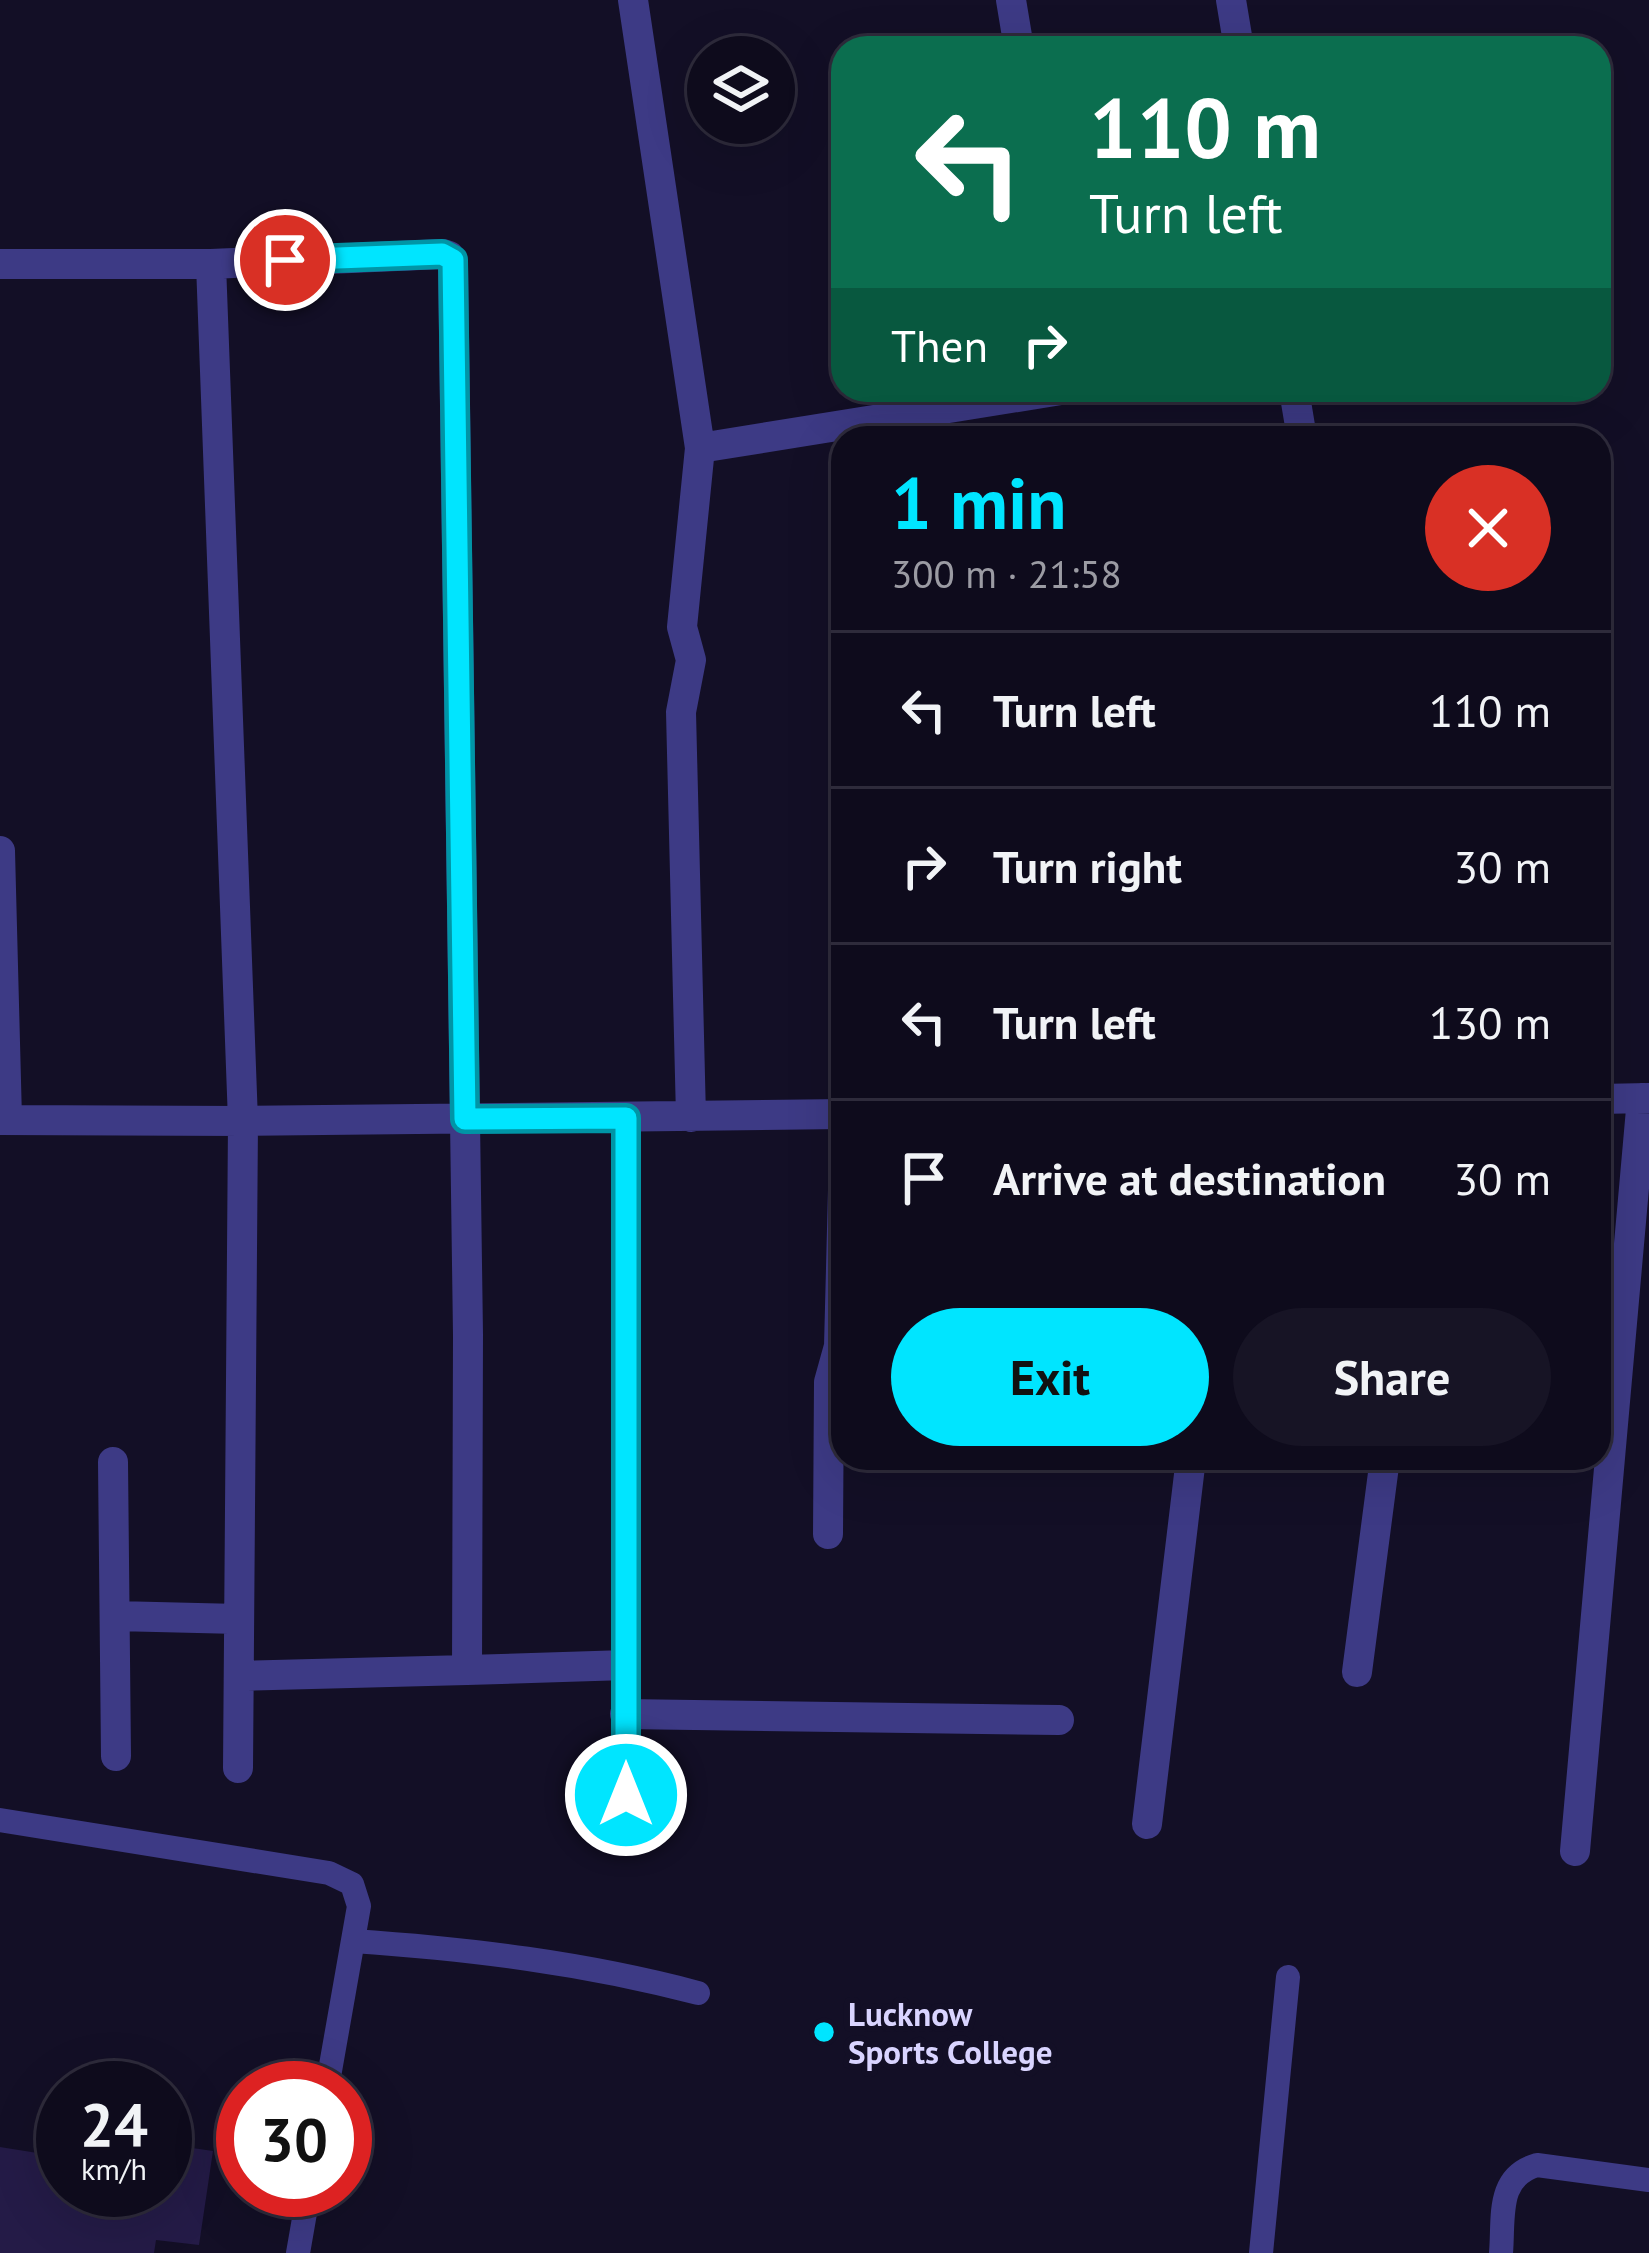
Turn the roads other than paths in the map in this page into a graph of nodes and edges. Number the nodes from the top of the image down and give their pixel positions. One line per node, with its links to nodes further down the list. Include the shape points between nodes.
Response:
1 (633, 0): 11 (street)
2 (1011, 0): 4 (street)
3 (1231, 0): 5 (street)
4 (1017, 36)
5 (1237, 36)
6 (0, 264): 7 (street)
7 (212, 264): 19 (street, via 442,254 453,260); 20 (street)
8 (986, 402): 9 (street)
9 (837, 426)
10 (831, 427): 11 (street)
11 (700, 448): 16 (street, via 682,627 691,660 681,712)
12 (0, 851): 18 (street)
13 (1646, 1098): 14 (street); 23 (street)
14 (1611, 1099)
15 (831, 1114): 16 (street)
16 (691, 1117): 17 (street)
17 (626, 1118): 19 (street); 30 (street)
18 (4, 1119): 20 (street)
19 (465, 1119): 20 (street); 31 (street)
20 (243, 1121): 29 (street)
21 (831, 1375): 27 (street)
22 (112, 1462): 28 (street)
23 (1611, 1469)
24 (1190, 1470): 40 (street)
25 (1383, 1470): 32 (street)
26 (1611, 1470): 41 (street)
27 (827, 1534)
28 (115, 1616): 29 (street); 36 (street)
29 (239, 1619): 33 (street)
30 (626, 1665): 31 (street); 34 (street)
31 (467, 1670): 33 (street)
32 (1357, 1672)
33 (239, 1676): 37 (street)
34 (625, 1714): 35 (street); 38 (street)
35 (1059, 1720)
36 (116, 1756)
37 (238, 1768)
38 (626, 1795)
39 (0, 1820): 42 (lane, via 340,1876 359,1906)
40 (1147, 1824)
41 (1575, 1851)
42 (353, 1941): 44 (lane, via 471,1949); 45 (lane)
43 (1288, 1977): 49 (lane)
44 (698, 1993)
45 (332, 2061)
46 (1649, 2180): 50 (lane, via 1537,2165 1521,2170 1506,2195)
47 (304, 2217): 48 (lane)
48 (298, 2253)
49 (1261, 2253)
50 (1501, 2253)

